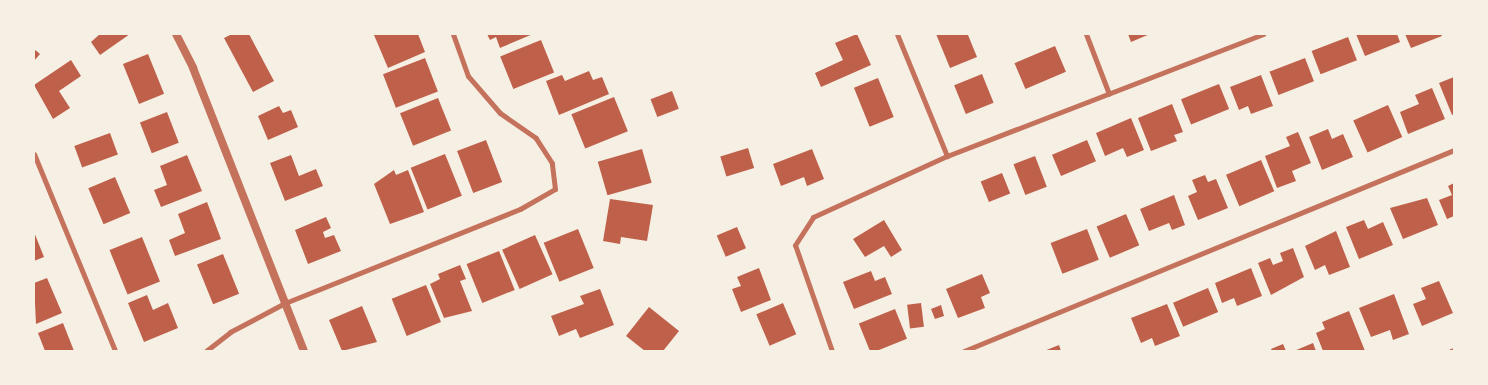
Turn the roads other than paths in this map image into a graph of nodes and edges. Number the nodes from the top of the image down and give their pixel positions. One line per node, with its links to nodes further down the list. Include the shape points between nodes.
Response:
1 (176, 34): 10 (street)
2 (453, 34): 10 (street, via 468,76 500,113 536,138 552,163 555,189 520,209)
3 (897, 34): 9 (street)
4 (1086, 34): 6 (street)
5 (1263, 34): 6 (street)
6 (1109, 94): 9 (street)
7 (1454, 150): 15 (street)
8 (34, 154): 11 (street)
9 (946, 156): 14 (street, via 829,207 798,235 797,255)
10 (285, 302): 12 (street, via 230,332); 13 (street)
11 (115, 351)
12 (206, 351)
13 (304, 351)
14 (832, 351)
15 (964, 351)

